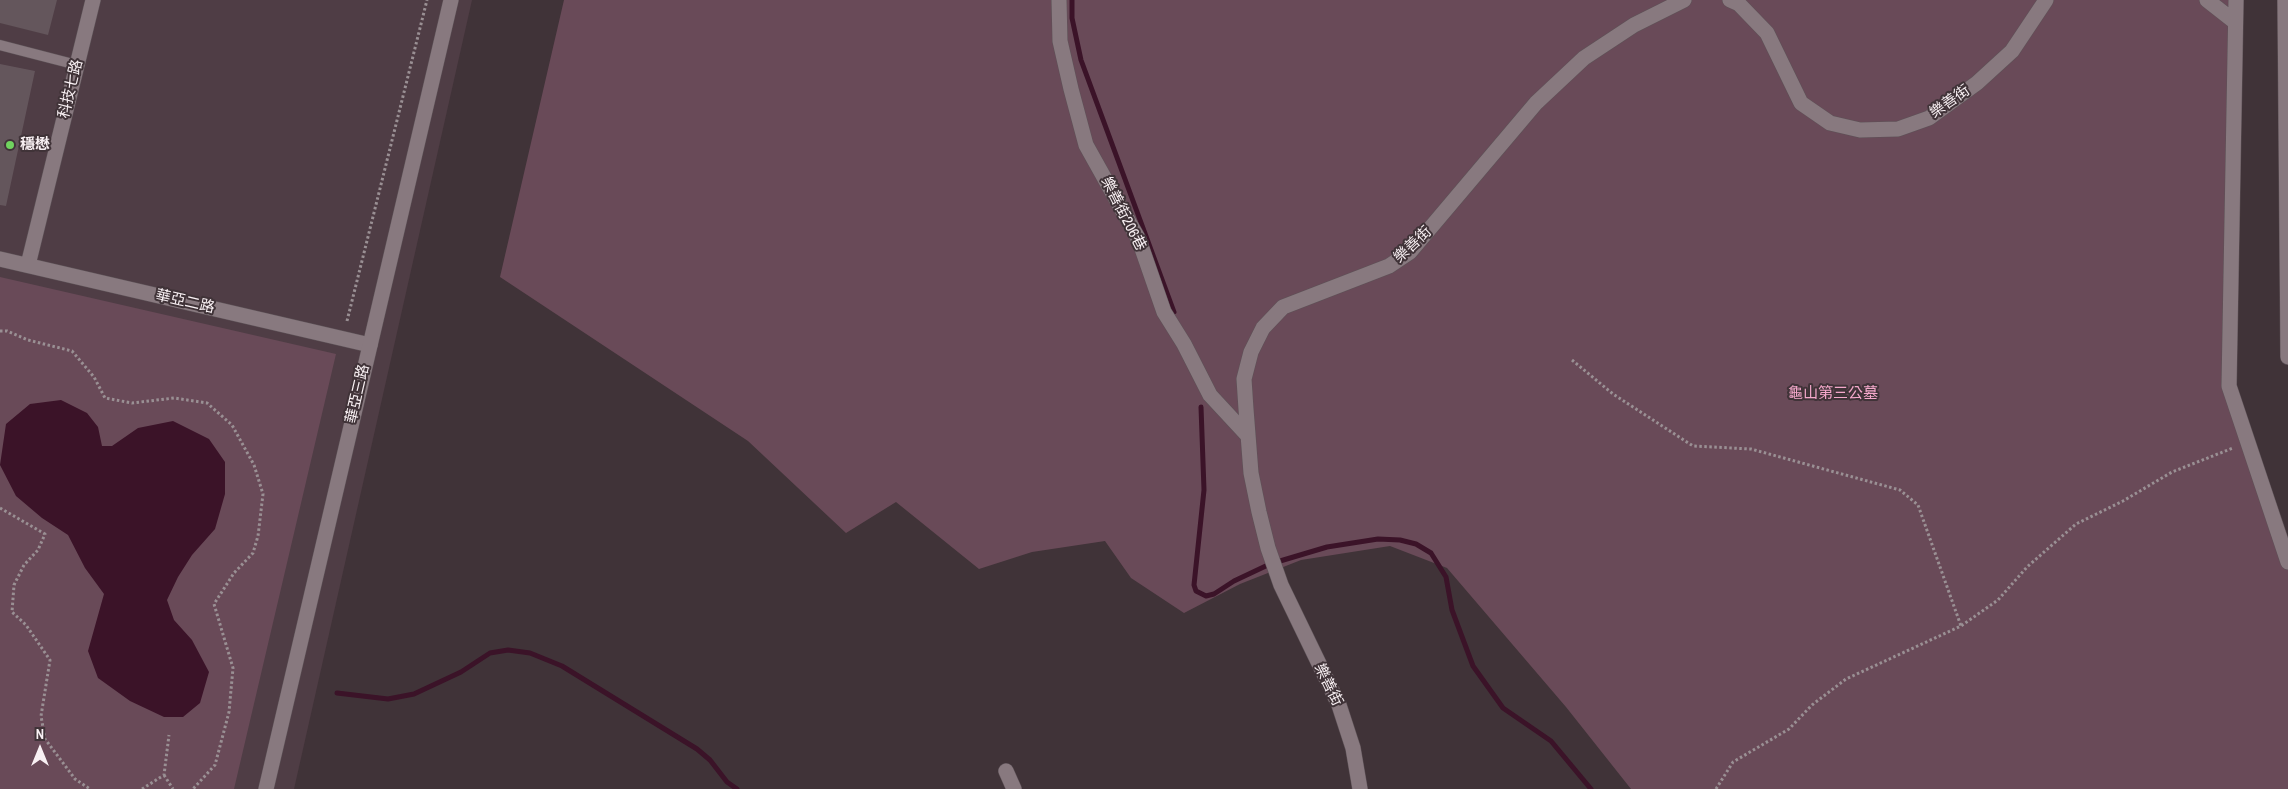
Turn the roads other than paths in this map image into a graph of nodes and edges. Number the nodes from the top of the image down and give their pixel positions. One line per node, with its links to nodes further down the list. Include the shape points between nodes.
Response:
1 (93, 0): 12 (street, 科技七路)
2 (451, 0): 15 (street, 華亞三路)
3 (1059, 0): 17 (street, 樂善街206巷, via 1060,41 1086,144 1139,240 1164,312 1210,395)
4 (1684, 0): 17 (street, 樂善街, via 1634,25 1584,58 1536,103 1410,252 1389,266 1283,307 1263,328 1250,352 1244,379)
5 (1730, 0): 6 (street, 樂善街, via 1739,4 1767,33 1801,103 1830,123 1860,130 1898,129 1929,118 1977,83 2012,51)
6 (2046, 0)
7 (2207, 0): 10 (street)
8 (2236, 0): 10 (street)
9 (2285, 0): 16 (street)
10 (2235, 22): 18 (street, via 2229,386)
11 (0, 45): 12 (lane)
12 (77, 64): 14 (street, 科技七路)
13 (0, 259): 14 (street, 華亞二路)
14 (28, 265): 15 (street, 華亞二路)
15 (370, 345): 20 (street, 華亞三路)
16 (2288, 357)
17 (1248, 436): 22 (street, 樂善街, via 1250,473 1268,548 1281,586 1339,705 1353,748)
18 (2288, 562)
19 (1006, 771): 21 (street)
20 (266, 789)
21 (1014, 789)
22 (1360, 789)

